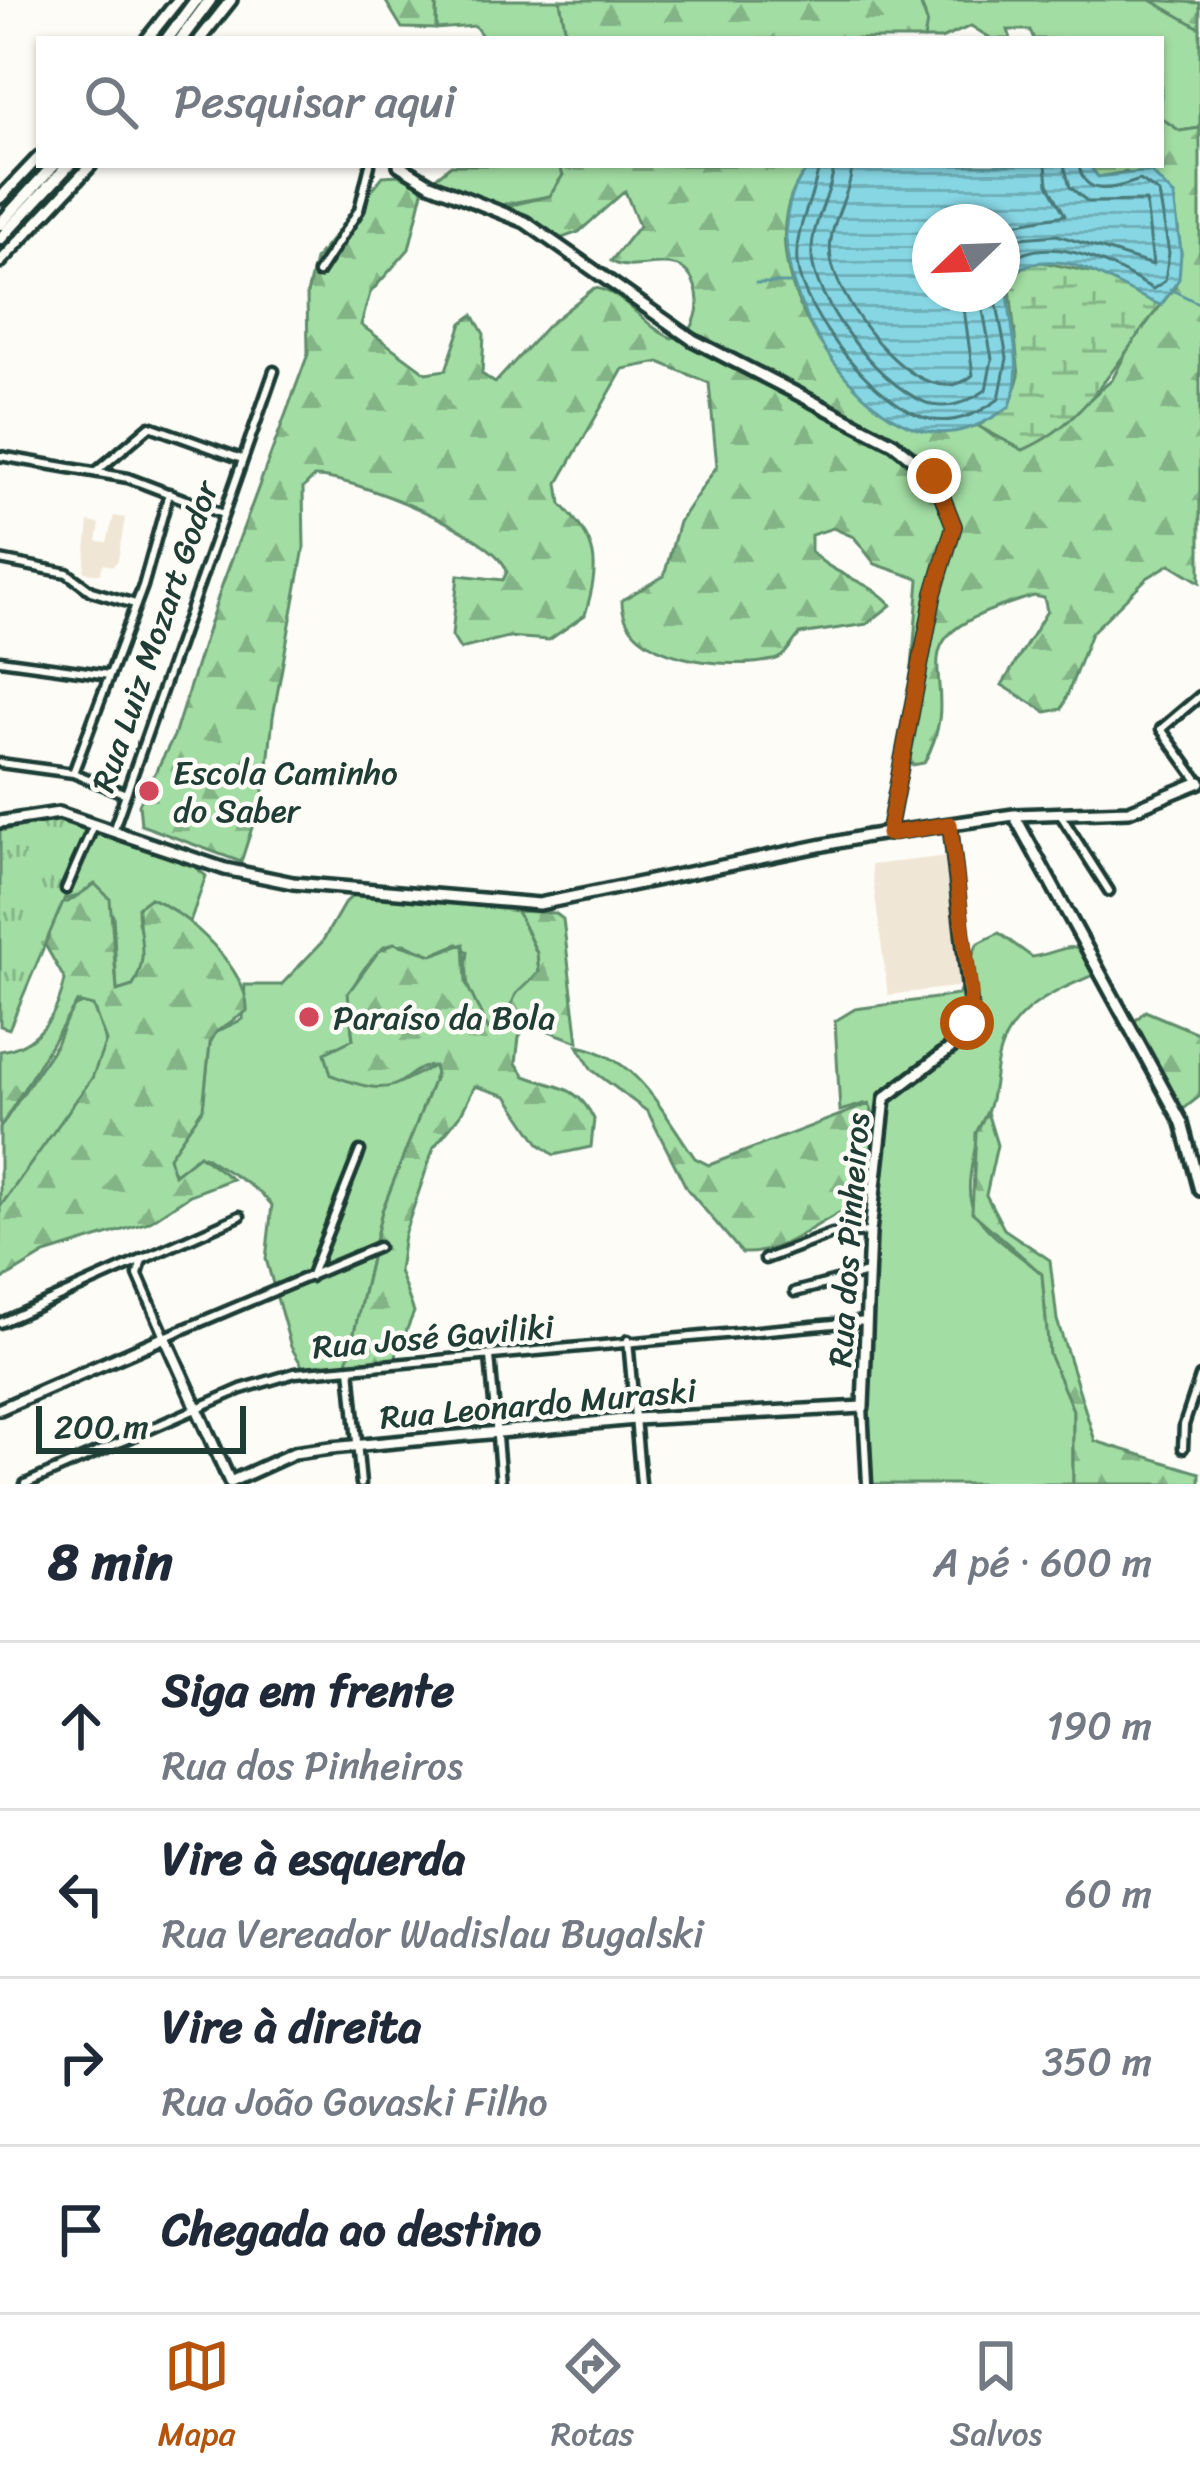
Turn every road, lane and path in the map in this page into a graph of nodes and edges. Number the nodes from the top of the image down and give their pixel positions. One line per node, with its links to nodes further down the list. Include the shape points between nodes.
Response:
1 (178, 0): 6 (street)
2 (196, 0): 7 (main road)
3 (210, 0): 8 (main road)
4 (231, 0): 5 (street)
5 (204, 34)
6 (149, 36)
7 (168, 36)
8 (183, 36)
9 (36, 160): 15 (street)
10 (51, 168): 16 (main road)
11 (66, 168): 17 (main road)
12 (88, 168): 18 (street)
13 (369, 168): 19 (street, via 359,210)
14 (404, 168): 41 (street, via 525,223 718,356 893,443 934,476 954,526)
15 (0, 198)
16 (0, 224)
17 (0, 239)
18 (0, 262)
19 (318, 273)
20 (274, 371): 22 (street, Rua Luiz Mozart Godor)
21 (0, 456): 23 (street)
22 (239, 458): 23 (street, via 150,426); 25 (street, Rua Luiz Mozart Godor)
23 (95, 472): 24 (street)
24 (169, 493): 25 (street); 27 (street)
25 (220, 513): 34 (street, Rua Luiz Mozart Godor)
26 (0, 560): 27 (street, via 67,573)
27 (135, 604): 29 (street)
28 (0, 660): 29 (street)
29 (109, 675): 32 (street)
30 (1200, 696): 33 (street, via 1161,729)
31 (0, 763): 32 (street)
32 (73, 773): 34 (street)
33 (1199, 782): 35 (street, via 1129,811)
34 (126, 794): 40 (street, Rua Luiz Mozart Godor)
35 (1060, 814): 36 (street); 43 (street)
36 (1014, 815): 39 (street); 45 (street, via 1182,1123)
37 (0, 822): 38 (street, via 58,813)
38 (95, 822): 40 (street); 42 (street)
39 (950, 824): 41 (street); 47 (street, Rua dos Pinheiros, via 971,1011 956,1044 885,1098)
40 (114, 828): 41 (street, via 292,884 538,904)
41 (888, 834)
42 (66, 889)
43 (1109, 892)
44 (360, 1151): 52 (street)
45 (1200, 1190)
46 (240, 1216): 49 (street)
47 (870, 1232): 50 (street, via 832,1234); 51 (street, Rua dos Pinheiros)
48 (378, 1247): 52 (street)
49 (142, 1259): 55 (street); 56 (street, via 138,1274)
50 (765, 1259)
51 (870, 1273): 53 (street); 54 (street, Rua dos Pinheiros)
52 (310, 1277): 56 (street)
53 (795, 1292)
54 (867, 1321): 57 (street, Rua José Gaviliki); 61 (street, Rua dos Pinheiros)
55 (0, 1324)
56 (165, 1336): 62 (street); 63 (street)
57 (628, 1340): 58 (street, Rua José Gaviliki); 64 (street)
58 (490, 1356): 59 (street, Rua José Gaviliki); 65 (street)
59 (350, 1368): 63 (street, Rua José Gaviliki, via 295,1373); 66 (street)
60 (1200, 1378): 67 (street)
61 (863, 1406): 64 (street, Rua Leonardo Muraski); 73 (street, Rua dos Pinheiros)
62 (0, 1409)
63 (197, 1409): 68 (street); 69 (street, Rua José Gaviliki)
64 (635, 1419): 65 (street, Rua Leonardo Muraski); 72 (street)
65 (497, 1433): 66 (street, Rua Leonardo Muraski); 71 (street)
66 (358, 1446): 68 (street, Rua Leonardo Muraski, via 294,1453); 70 (street)
67 (1184, 1448)
68 (229, 1483)
69 (25, 1484)
70 (361, 1484)
71 (501, 1484)
72 (641, 1484)
73 (867, 1484)

